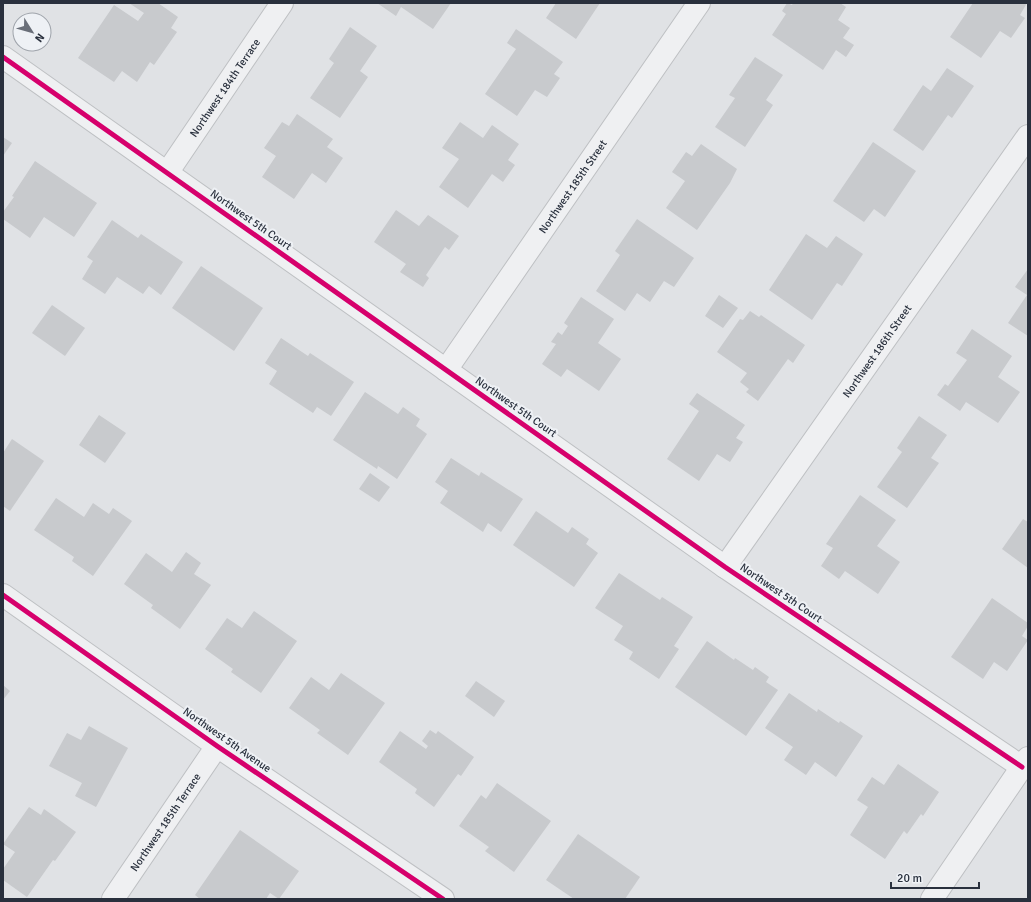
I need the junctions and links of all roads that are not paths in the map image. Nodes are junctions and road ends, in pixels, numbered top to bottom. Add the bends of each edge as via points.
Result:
1 (282, 3) edge
2 (699, 3) edge
3 (3, 58) edge
4 (1028, 136) edge
5 (167, 173) junction
6 (446, 370) junction
7 (725, 567) junction
8 (3, 595) edge
9 (217, 746) junction
10 (1025, 762) edge
11 (113, 899) edge
12 (443, 899) edge
13 (932, 899) edge

1 - 5 street, Northwest 184th Terrace
2 - 6 street, Northwest 185th Street
3 - 5 street, Northwest 5th Court
4 - 7 street, Northwest 186th Street
5 - 6 street, Northwest 5th Court
6 - 7 street, Northwest 5th Court
7 - 10 street, Northwest 5th Court
8 - 9 street, Northwest 5th Avenue
9 - 11 street, Northwest 185th Terrace
9 - 12 street, Northwest 5th Avenue
10 - 13 street

